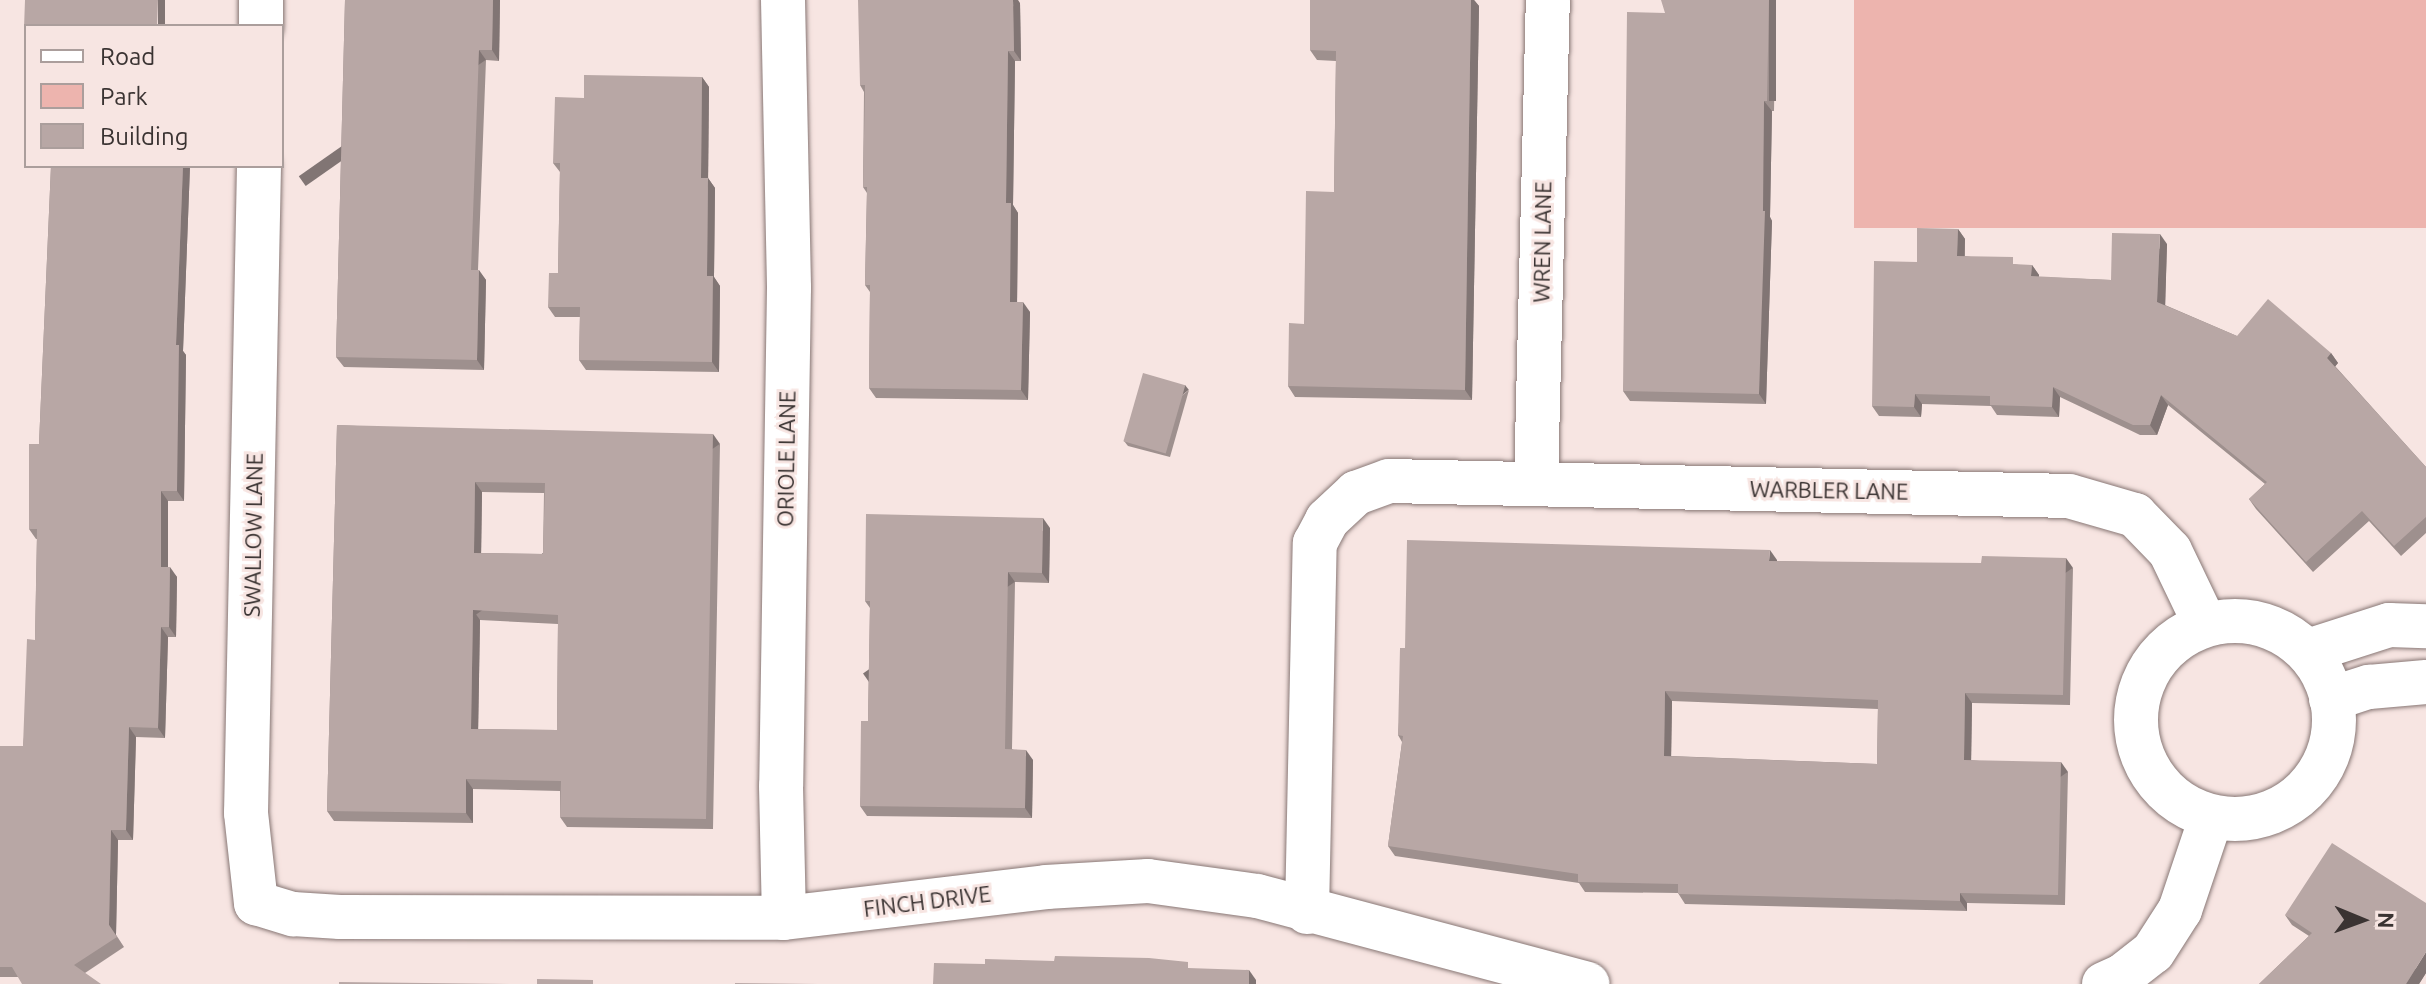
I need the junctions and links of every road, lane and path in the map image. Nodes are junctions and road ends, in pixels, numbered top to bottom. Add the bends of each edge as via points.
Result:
1 (261, 0) edge
2 (783, 0) edge
3 (1548, 0) edge
4 (261, 24) edge
5 (259, 168) edge
6 (1536, 484) junction
7 (2205, 624) junction
8 (2426, 626) edge
9 (2308, 651) junction
10 (2426, 682) edge
11 (2331, 699) junction
12 (2211, 818) junction
13 (256, 903) joint
14 (1307, 912) junction
15 (784, 918) junction
16 (1587, 984) edge
17 (2104, 984) edge

1 - 4 street
2 - 15 street, ORIOLE LANE via 789,288 781,786
3 - 6 street, WREN LANE
5 - 13 street, SWALLOW LANE via 246,813
6 - 7 street, WARBLER LANE via 2069,496 2135,515 2170,551
6 - 14 street, WARBLER LANE via 1389,481 1356,493 1327,520 1315,543
7 - 9 street via 2242,620 2278,629
7 - 12 street via 2173,641 2149,670 2136,705 2137,742 2152,776 2178,803
8 - 9 street via 2389,625
9 - 11 street via 2322,670
10 - 11 street via 2369,687
11 - 12 street via 2335,726 2327,760 2307,790 2280,811 2247,820
12 - 17 street via 2180,910 2153,952
13 - 15 street, FINCH DRIVE via 293,914 340,917
14 - 15 street, FINCH DRIVE via 1257,896 1148,881 1046,887
14 - 16 street, FINCH DRIVE

